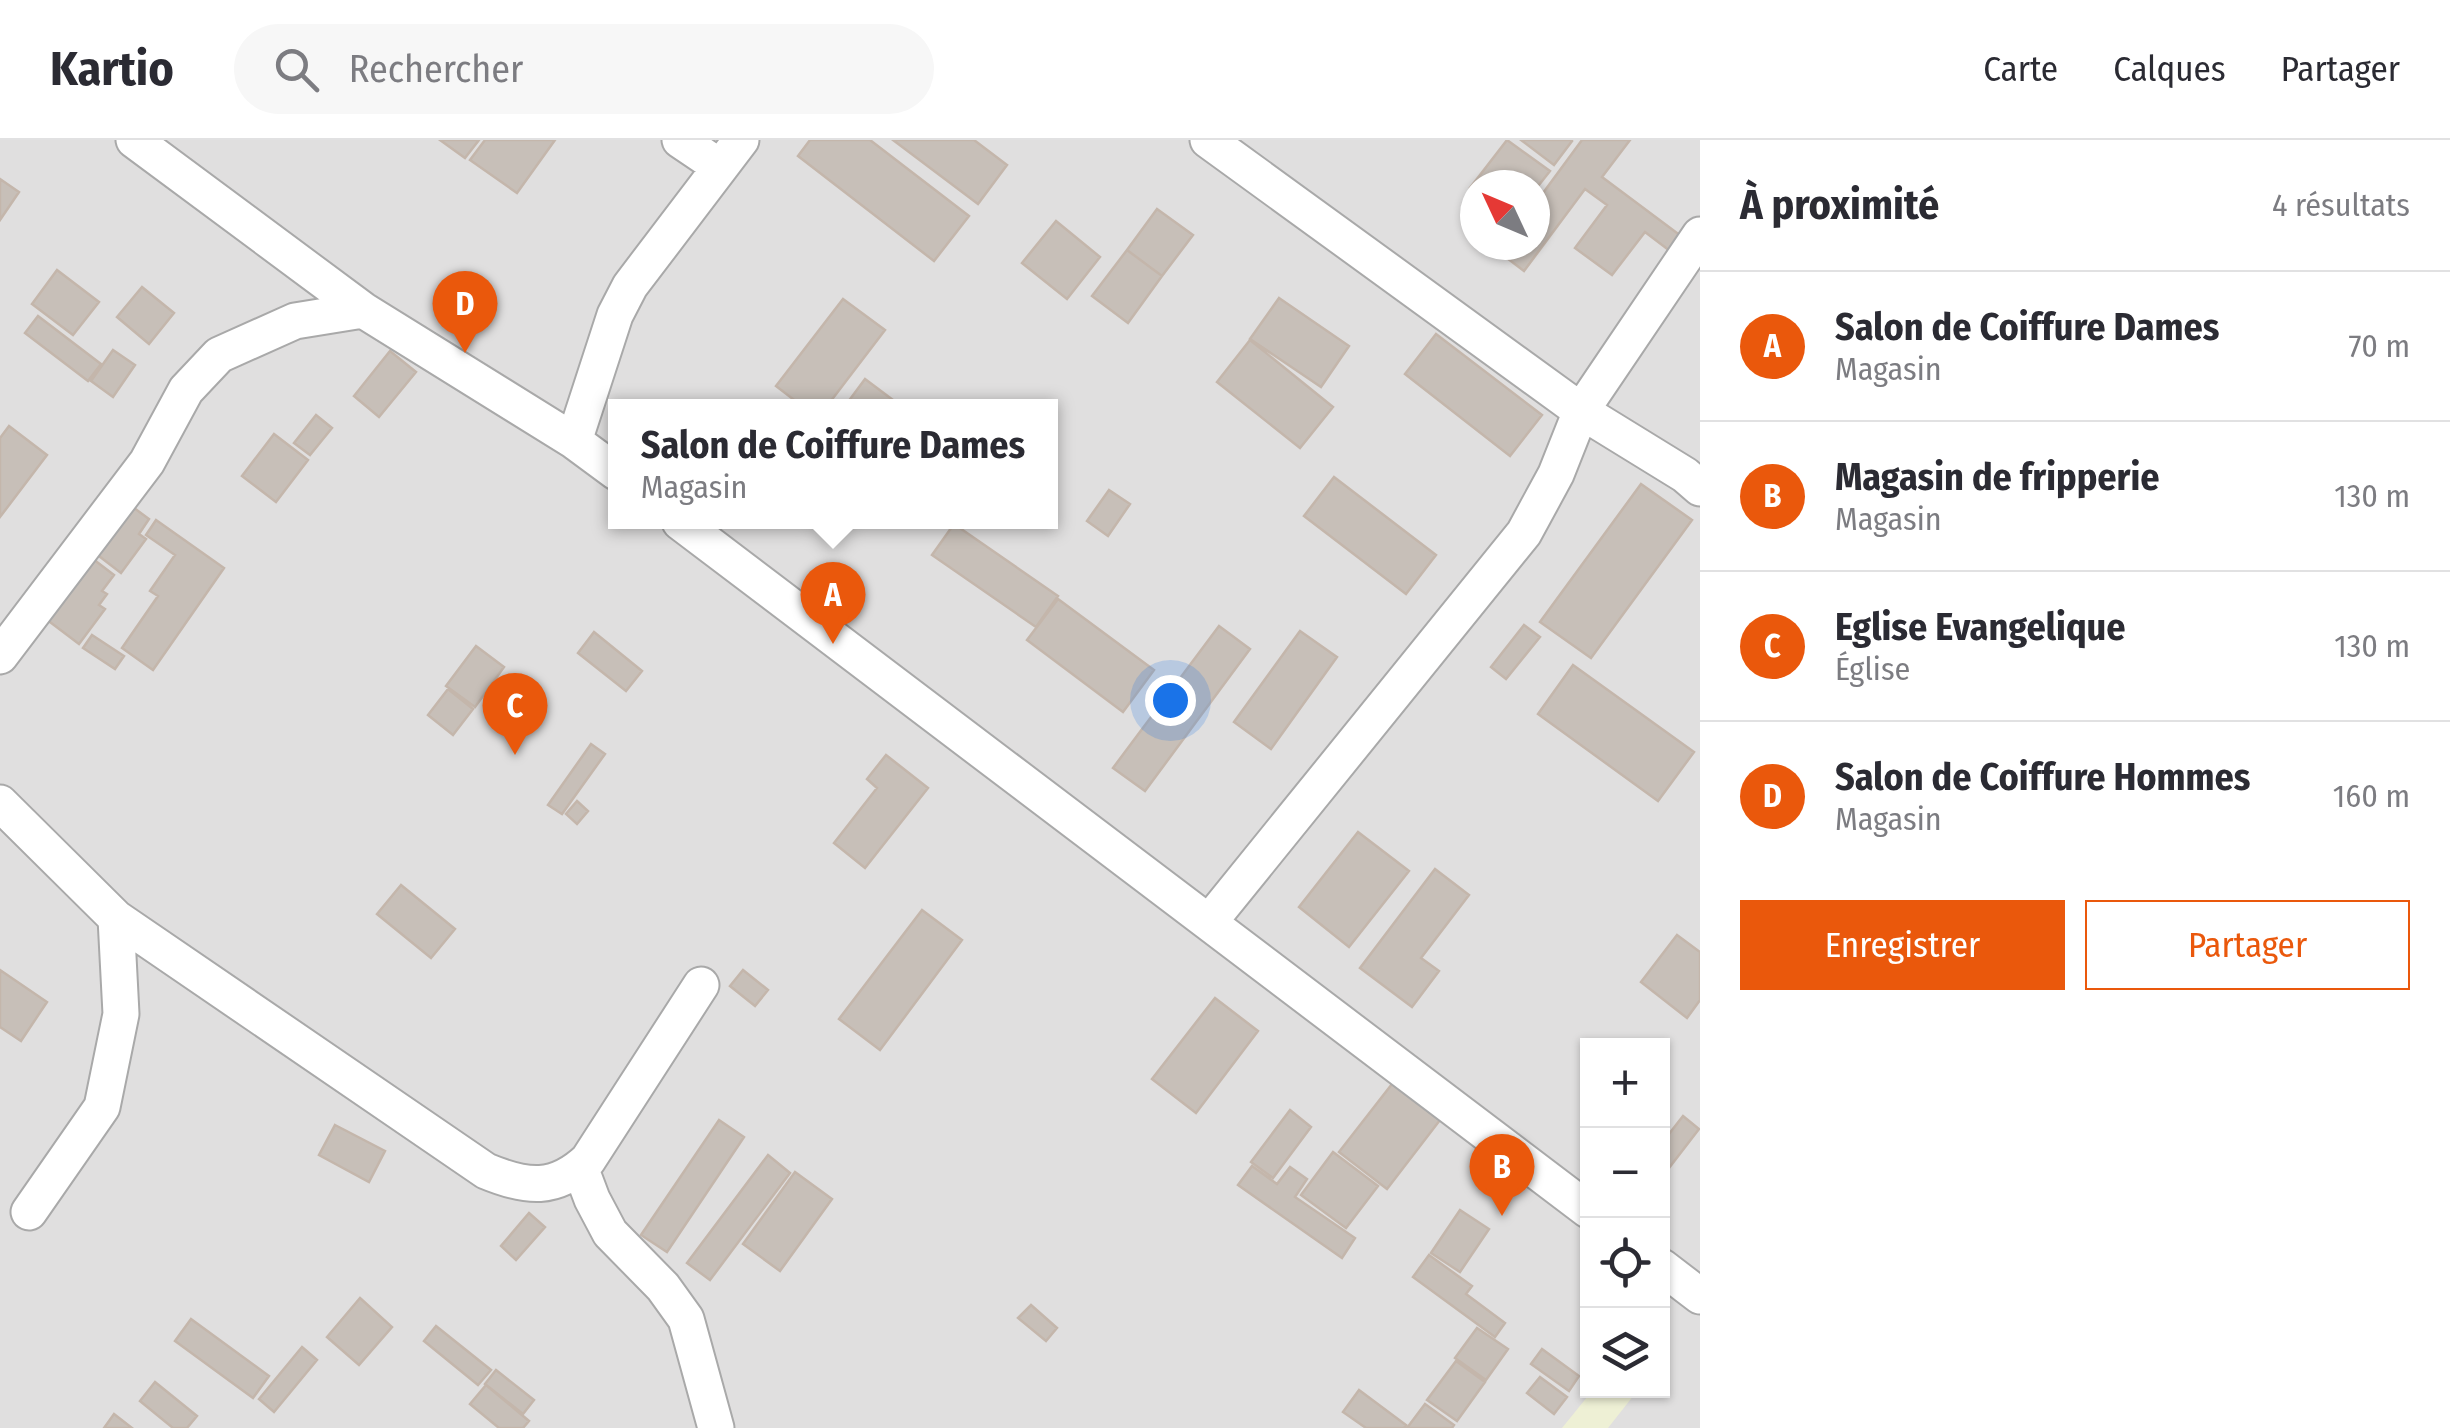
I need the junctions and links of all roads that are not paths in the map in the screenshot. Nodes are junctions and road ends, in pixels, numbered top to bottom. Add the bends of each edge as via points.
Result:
1 (134, 140) edge
2 (680, 140) edge
3 (1208, 140) edge
4 (731, 154) edge
5 (1700, 235) edge
6 (364, 310) junction
7 (1581, 411) junction
8 (574, 442) junction
9 (608, 466) edge
10 (1700, 488) edge
11 (689, 529) edge
12 (0, 656) edge
13 (0, 803) edge
14 (116, 918) junction
15 (1210, 921) junction
16 (701, 985) dead end
17 (580, 1167) junction
18 (1580, 1204) edge
19 (29, 1212) dead end
20 (1670, 1274) edge
21 (1700, 1296) edge
22 (716, 1428) edge

1 - 6 street
2 - 4 street
3 - 7 street
4 - 8 street via 630,286
5 - 7 street
6 - 8 street
6 - 12 street via 295,321 218,355 186,390 147,462
7 - 10 street
7 - 15 street via 1524,534
8 - 9 street
11 - 15 street
13 - 14 street
14 - 17 street via 486,1171 542,1184
14 - 19 street via 121,1014 102,1107
15 - 18 street
16 - 17 street via 606,1137
17 - 22 street via 610,1233 686,1319
20 - 21 street

